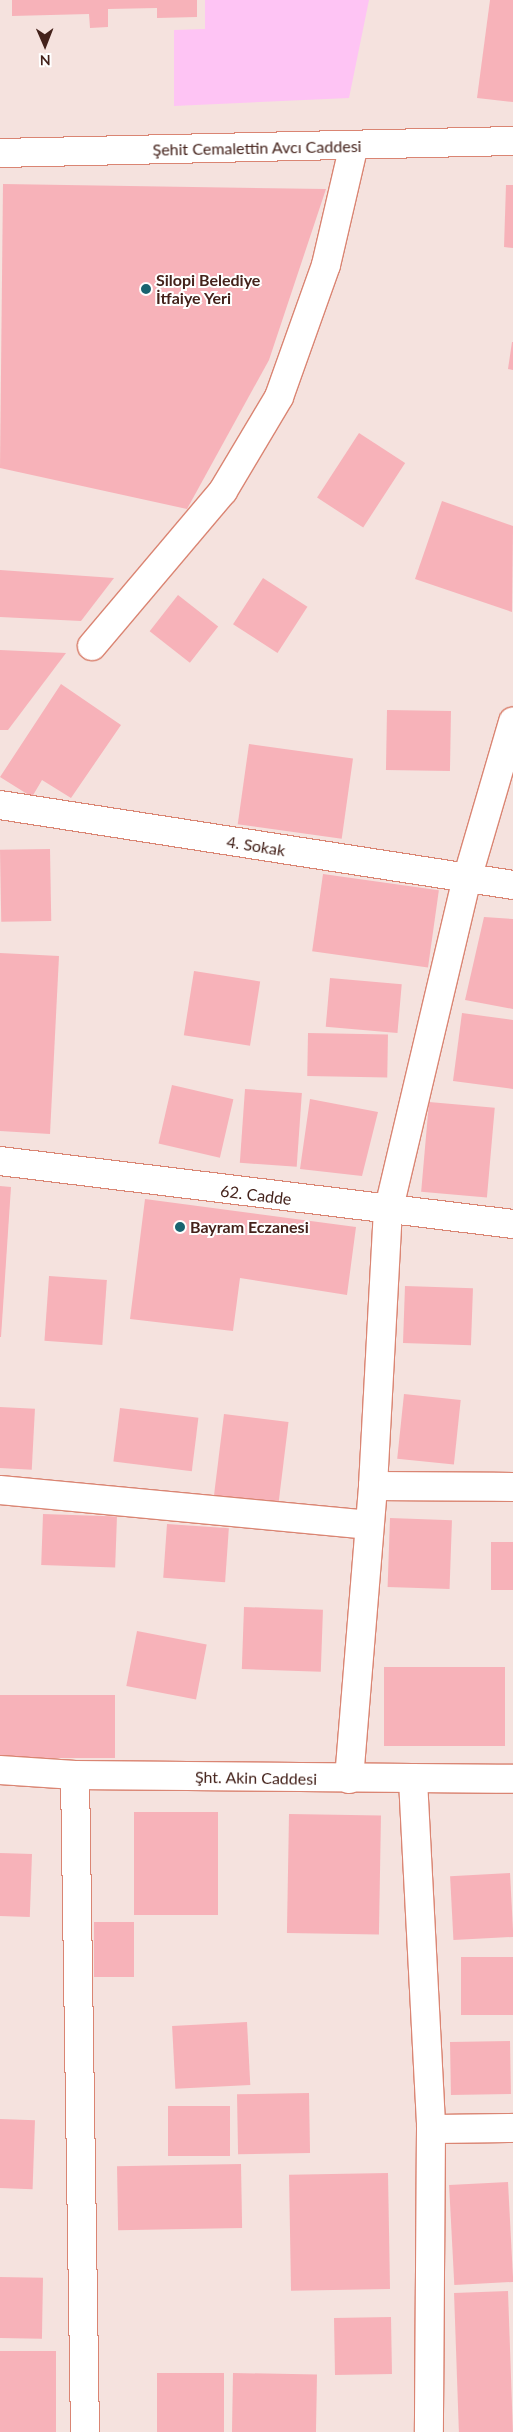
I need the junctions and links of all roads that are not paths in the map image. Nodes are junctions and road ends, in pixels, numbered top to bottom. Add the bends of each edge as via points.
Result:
1 (513, 141) edge
2 (354, 145) junction
3 (0, 154) edge
4 (92, 646) dead end
5 (513, 722) edge
6 (0, 806) edge
7 (467, 879) junction
8 (513, 885) edge
9 (0, 1161) edge
10 (388, 1212) junction
11 (513, 1224) edge
12 (373, 1486) junction
13 (513, 1487) edge
14 (0, 1490) edge
15 (367, 1524) junction
16 (0, 1770) edge
17 (75, 1775) junction
18 (349, 1779) junction
19 (513, 1779) edge
20 (413, 1780) junction
21 (513, 2128) edge
22 (431, 2129) junction
23 (85, 2432) edge
24 (429, 2432) edge

1 - 2 street, Şehit Cemalettin Avcı Caddesi
2 - 3 street, Şehit Cemalettin Avcı Caddesi
2 - 4 street via 326,265 279,397 223,491
5 - 7 street
6 - 7 street, 4. Sokak
7 - 8 street, 4. Sokak
7 - 10 street
9 - 10 street, 62. Cadde
10 - 11 street, 62. Cadde
10 - 12 street
12 - 13 street
12 - 15 street
14 - 15 street
15 - 18 street
16 - 17 street, Şht. Akin Caddesi
17 - 18 street, Şht. Akin Caddesi
17 - 23 street
18 - 20 street, Şht. Akin Caddesi
19 - 20 street, Şht. Akin Caddesi
20 - 22 street
21 - 22 street
22 - 24 street

